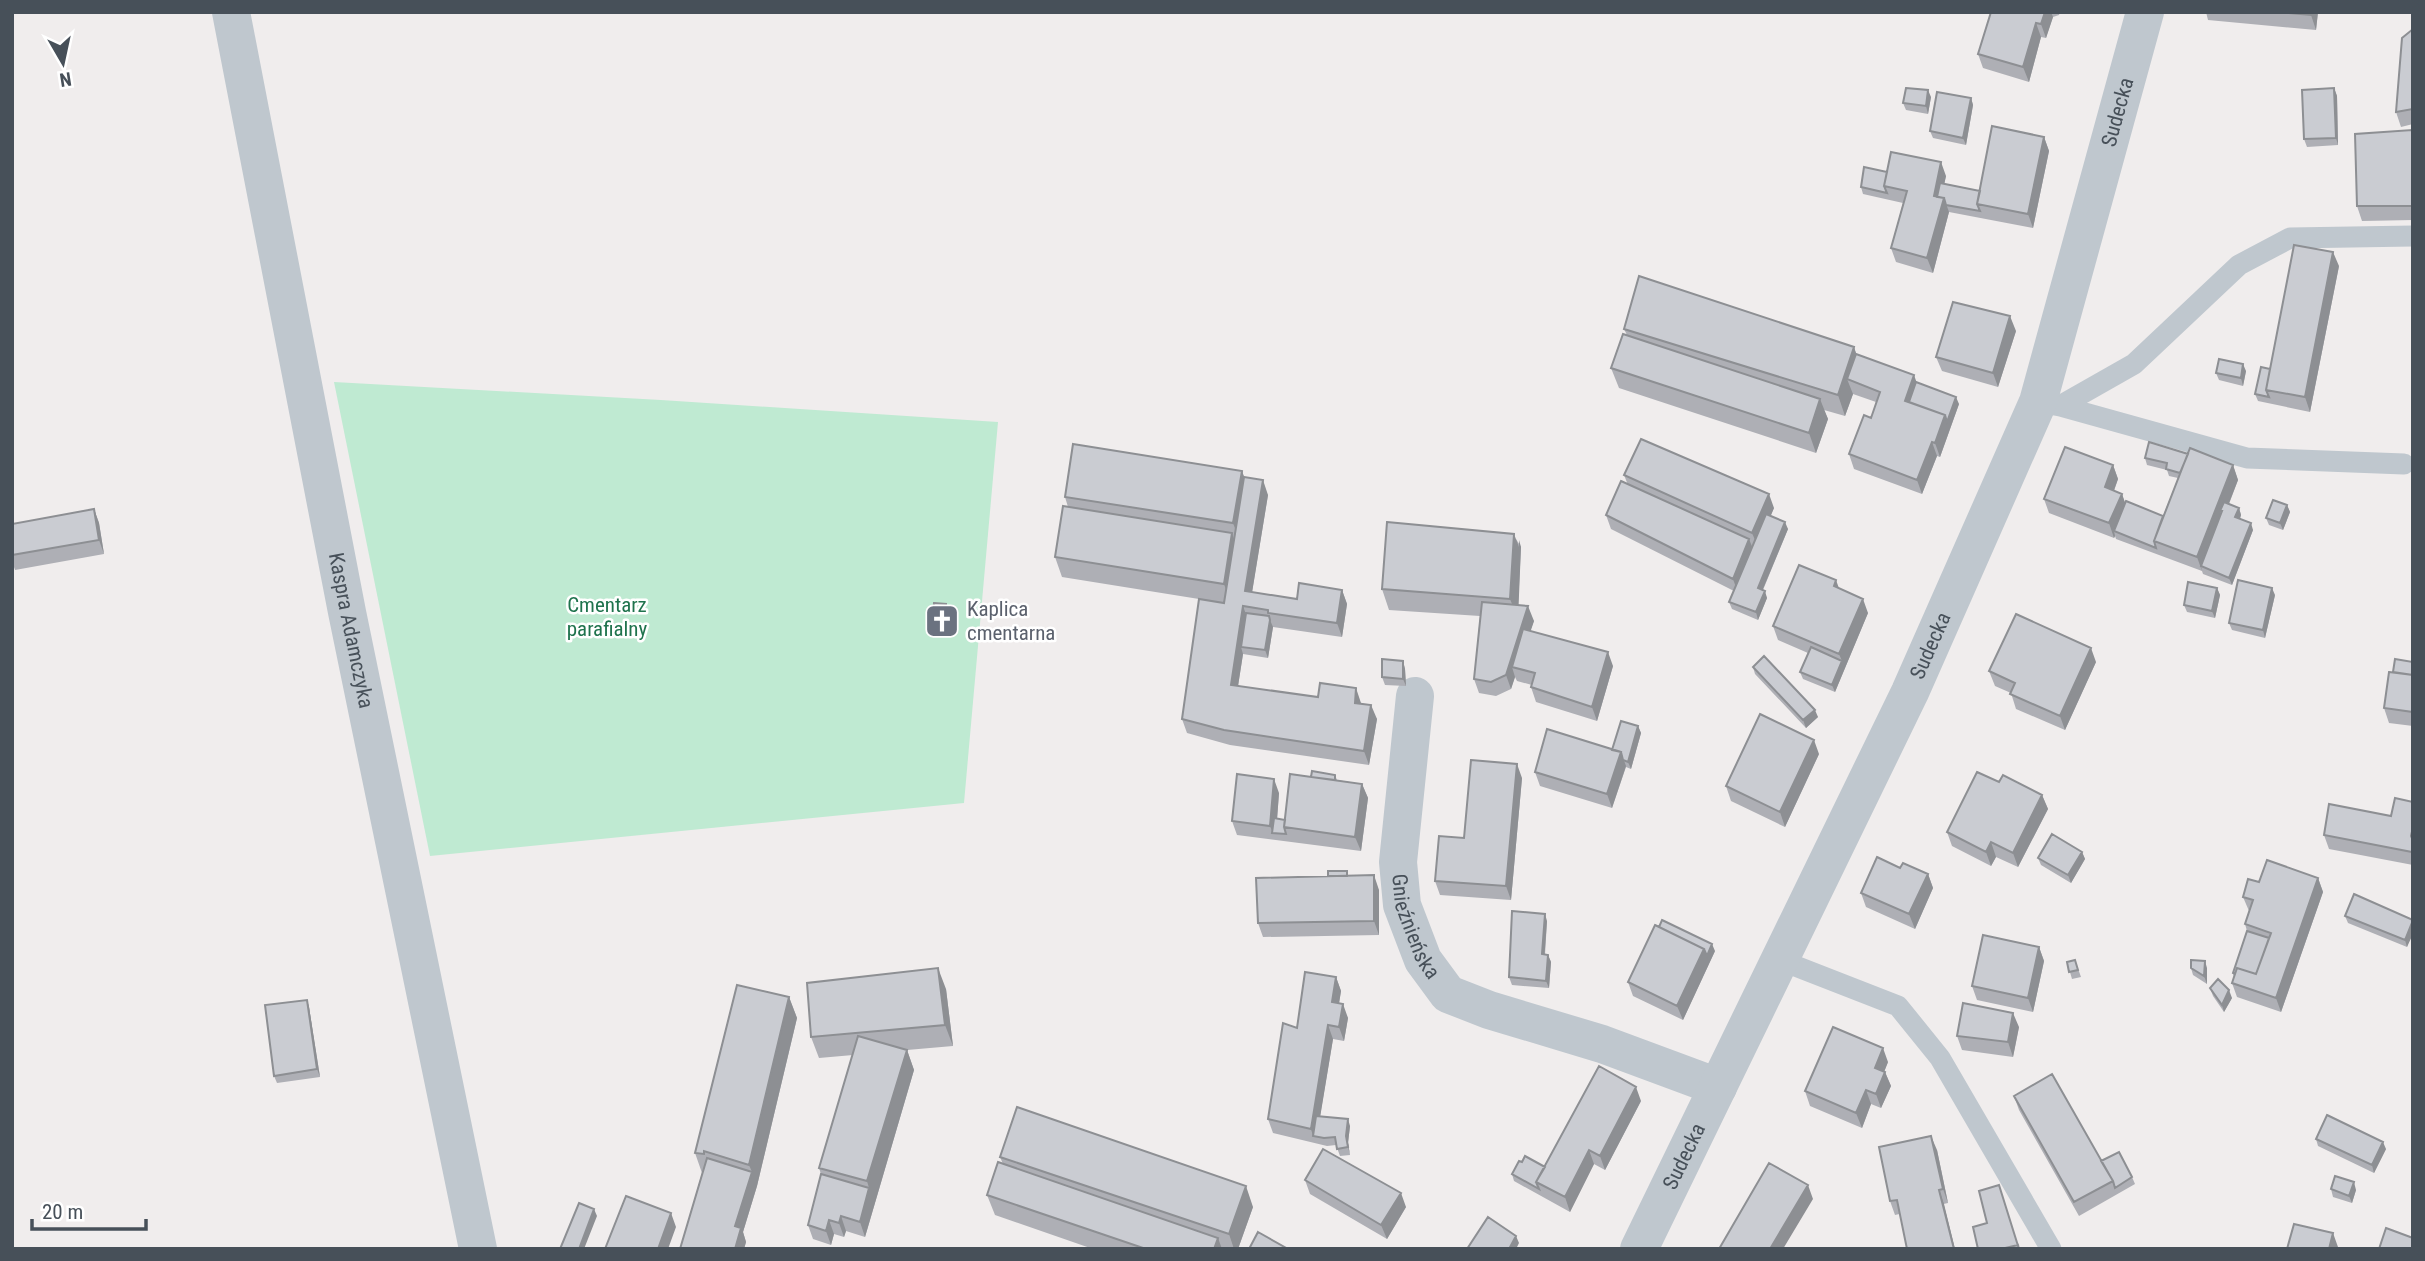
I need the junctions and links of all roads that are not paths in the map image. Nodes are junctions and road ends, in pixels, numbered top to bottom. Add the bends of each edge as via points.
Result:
1 (231, 12) edge
2 (2145, 12) edge
3 (2413, 236) edge
4 (2049, 404) junction
5 (2404, 464) dead end
6 (1415, 696) dead end
7 (1780, 960) junction
8 (1718, 1087) junction
9 (478, 1249) edge
10 (1639, 1249) edge
11 (2051, 1249) edge

1 - 9 street, Kaspra Adamczyka via 346,612
2 - 4 street, Sudecka
3 - 4 lane via 2290,238 2239,265 2134,364
4 - 5 lane via 2247,458
4 - 7 street, Sudecka
6 - 8 street, Gnieźnieńska via 1398,862 1402,905 1423,960 1448,994
7 - 8 street, Sudecka
7 - 11 lane via 1898,1006 1940,1058
8 - 10 street, Sudecka

